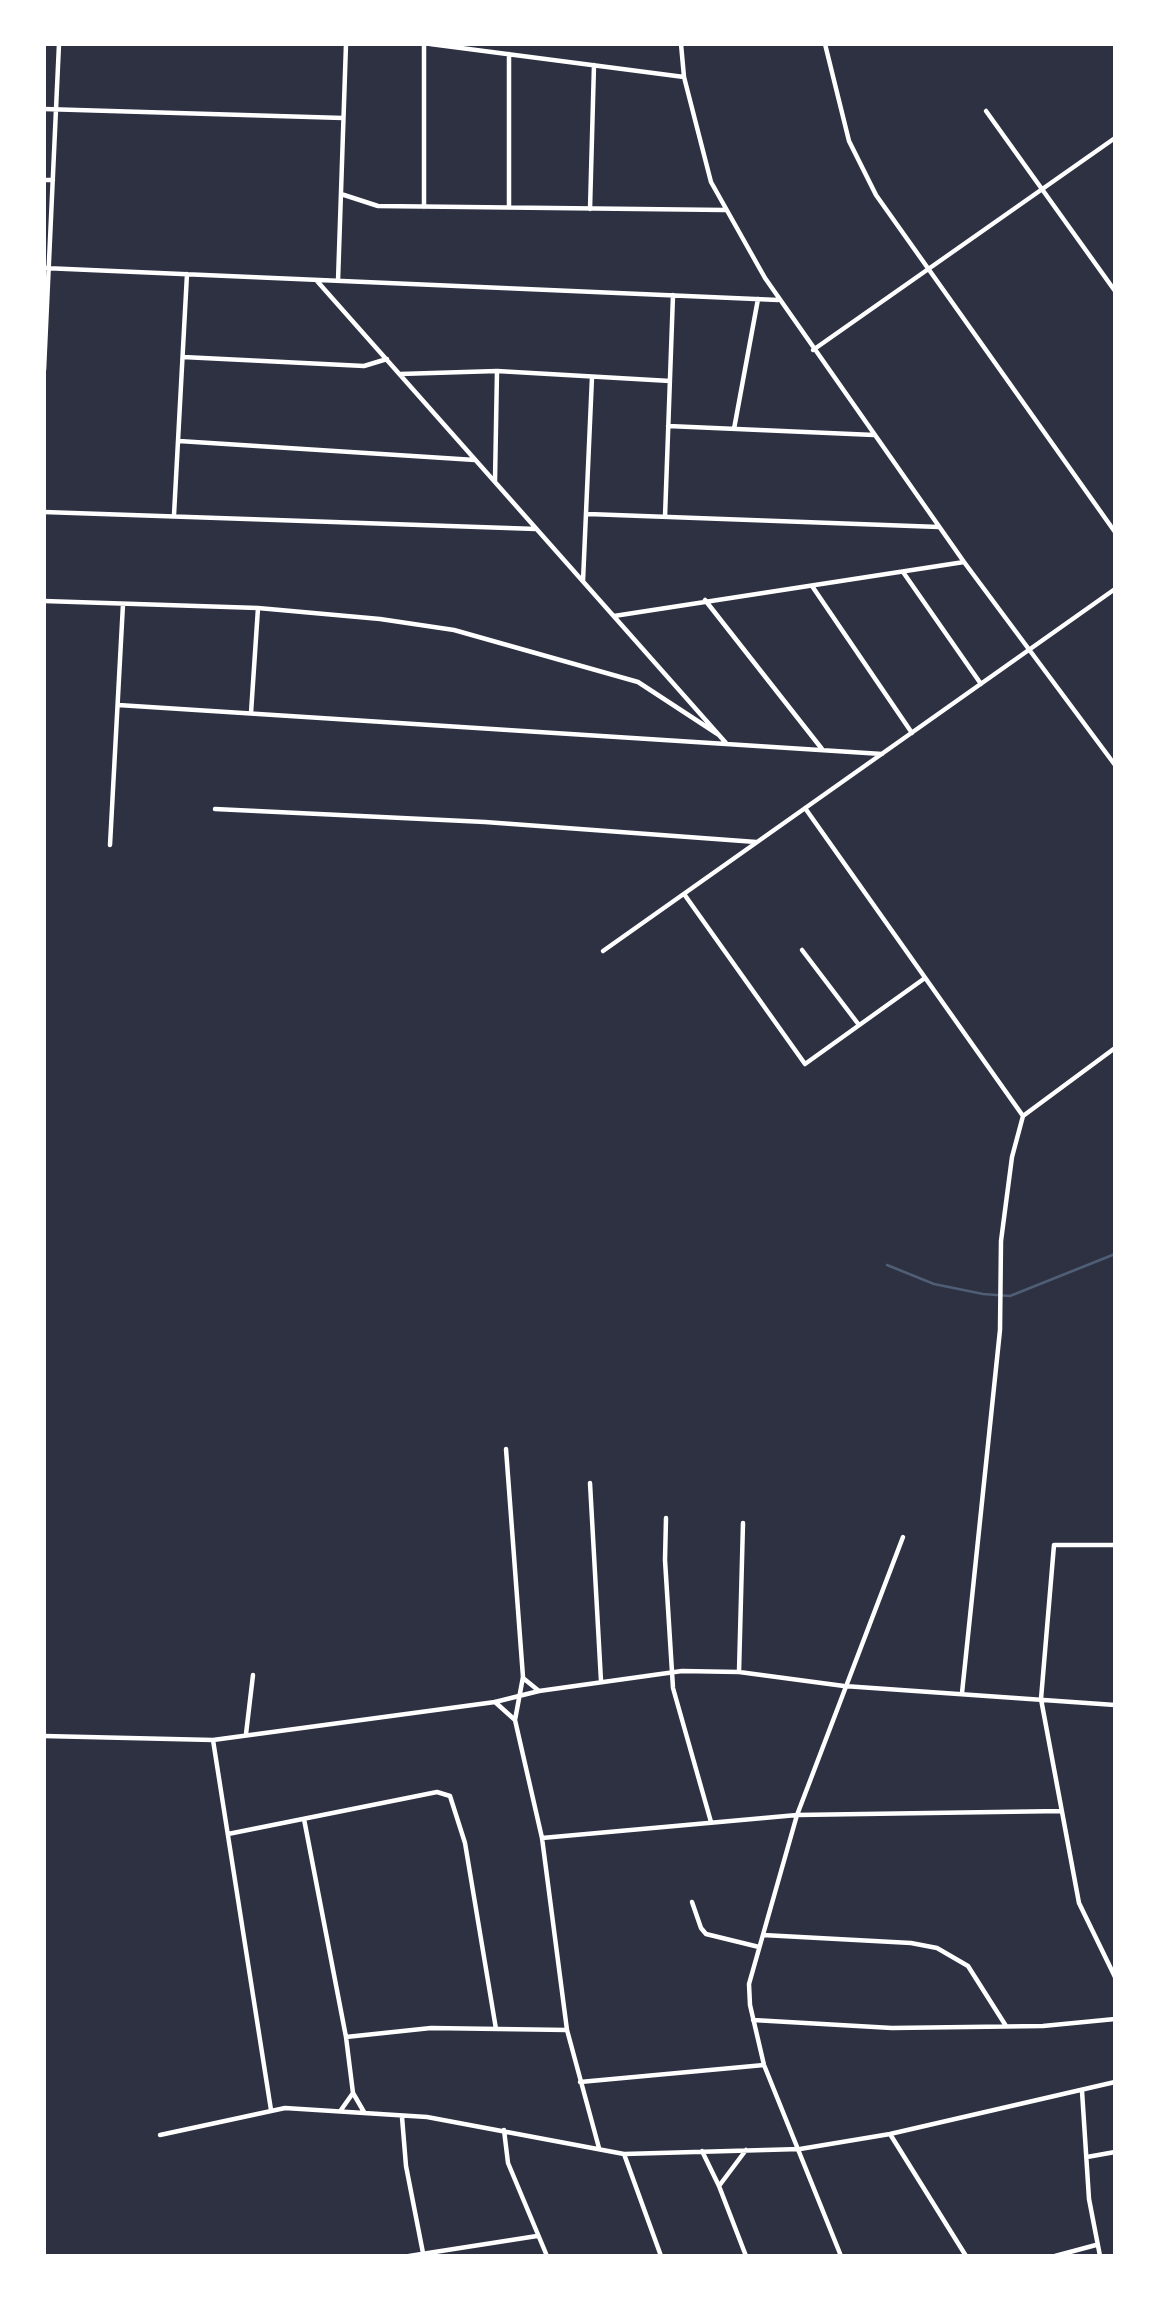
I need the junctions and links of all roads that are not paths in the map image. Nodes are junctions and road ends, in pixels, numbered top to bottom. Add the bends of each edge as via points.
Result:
1 (59, 44) edge
2 (346, 44) edge
3 (424, 44) edge
4 (430, 44) edge
5 (681, 44) edge
6 (825, 44) edge
7 (509, 54) junction
8 (594, 65) junction
9 (684, 77) junction
10 (44, 109) edge
11 (56, 109) junction
12 (986, 111) dead end
13 (343, 118) junction
14 (1115, 138) edge
15 (44, 180) edge
16 (53, 180) junction
17 (1042, 189) junction
18 (341, 194) junction
19 (424, 207) junction
20 (509, 207) junction
21 (590, 209) junction
22 (725, 210) junction
23 (46, 268) edge
24 (927, 270) junction
25 (187, 274) junction
26 (317, 281) junction
27 (338, 281) junction
28 (1115, 291) edge
29 (673, 295) junction
30 (758, 299) junction
31 (779, 300) junction
32 (814, 349) junction
33 (44, 351) edge
34 (182, 356) junction
35 (387, 359) junction
36 (44, 370) edge
37 (497, 371) junction
38 (400, 374) junction
39 (592, 377) junction
40 (670, 381) junction
41 (668, 426) junction
42 (734, 429) junction
43 (875, 435) junction
44 (179, 440) junction
45 (476, 460) junction
46 (495, 482) junction
47 (44, 512) edge
48 (588, 514) junction
49 (174, 515) junction
50 (665, 517) junction
51 (940, 527) junction
52 (537, 529) junction
53 (1115, 532) edge
54 (964, 562) junction
55 (903, 572) junction
56 (583, 582) junction
57 (812, 585) junction
58 (1115, 589) edge
59 (705, 600) junction
60 (44, 601) edge
61 (124, 604) junction
62 (258, 608) junction
63 (614, 616) junction
64 (1030, 649) junction
65 (981, 684) junction
66 (118, 705) junction
67 (251, 713) junction
68 (912, 733) junction
69 (719, 734) junction
70 (727, 744) junction
71 (822, 750) junction
72 (882, 754) junction
73 (1115, 765) edge
74 (805, 808) junction
75 (215, 809) dead end
76 (757, 842) junction
77 (110, 845) dead end
78 (684, 894) junction
79 (802, 950) dead end
80 (603, 951) dead end
81 (925, 978) junction
82 (859, 1025) junction
83 (1115, 1048) edge
84 (1023, 1116) junction
85 (506, 1449) dead end
86 (590, 1483) dead end
87 (666, 1518) dead end
88 (743, 1523) dead end
89 (904, 1538) dead end
90 (1115, 1545) edge
91 (672, 1671) junction
92 (739, 1672) junction
93 (253, 1675) dead end
94 (523, 1677) junction
95 (601, 1681) junction
96 (844, 1686) junction
97 (539, 1691) junction
98 (962, 1693) junction
99 (519, 1697) junction
100 (1041, 1699) junction
101 (495, 1702) junction
102 (1115, 1705) edge
103 (515, 1720) junction
104 (246, 1734) junction
105 (44, 1736) edge
106 (213, 1740) junction
107 (1062, 1811) junction
108 (797, 1815) junction
109 (304, 1819) junction
110 (711, 1822) junction
111 (228, 1834) junction
112 (542, 1838) junction
113 (692, 1902) dead end
114 (763, 1935) junction
115 (759, 1947) junction
116 (1115, 1977) edge
117 (1115, 2019) edge
118 (753, 2020) junction
119 (1006, 2026) junction
120 (496, 2029) junction
121 (567, 2029) junction
122 (346, 2037) junction
123 (764, 2065) junction
124 (580, 2082) junction
125 (1115, 2082) edge
126 (1082, 2090) junction
127 (352, 2093) junction
128 (271, 2110) junction
129 (341, 2110) junction
130 (364, 2112) junction
131 (402, 2117) junction
132 (504, 2130) junction
133 (890, 2134) junction
134 (160, 2135) dead end
135 (599, 2148) junction
136 (800, 2149) junction
137 (746, 2150) junction
138 (702, 2151) junction
139 (1115, 2152) edge
140 (624, 2154) junction
141 (1087, 2157) junction
142 (719, 2186) junction
143 (537, 2236) junction
144 (1096, 2245) junction
145 (423, 2253) junction
146 (409, 2256) edge
147 (547, 2256) edge
148 (661, 2256) edge
149 (746, 2256) edge
150 (841, 2256) edge
151 (966, 2256) edge
152 (1055, 2256) edge
153 (1100, 2256) edge

1 - 11 street
2 - 13 street
3 - 19 street
4 - 7 street
5 - 9 street
6 - 24 street via 838,107 862,170
7 - 8 street
7 - 20 street
8 - 9 street
8 - 21 street
9 - 22 street via 705,164
10 - 11 street
11 - 13 street
11 - 16 street
12 - 17 street
13 - 18 street
14 - 17 street
15 - 16 street
16 - 23 street
17 - 24 street
17 - 28 street
18 - 19 street via 378,206
18 - 27 street
19 - 20 street
20 - 21 street
21 - 22 street
22 - 31 street
23 - 25 street
23 - 33 street
24 - 32 street
24 - 53 street
25 - 26 street
25 - 34 street
26 - 27 street
26 - 35 street
27 - 29 street
29 - 30 street
29 - 40 street
30 - 31 street
30 - 42 street
31 - 32 street
32 - 43 street
33 - 36 street
34 - 35 street via 364,366
34 - 44 street
35 - 38 street
37 - 38 street
37 - 39 street
37 - 46 street
38 - 45 street
39 - 40 street
39 - 48 street
40 - 41 street
41 - 42 street
41 - 50 street
42 - 43 street
43 - 51 street
44 - 45 street
44 - 49 street
45 - 46 street
46 - 52 street
47 - 49 street
48 - 50 street
48 - 56 street
49 - 52 street
50 - 51 street
51 - 54 street
52 - 56 street
54 - 55 street
54 - 64 street
55 - 57 street
55 - 65 street
56 - 63 street
57 - 59 street
57 - 68 street
58 - 64 street
59 - 63 street
59 - 71 street
60 - 61 street
61 - 62 street
61 - 66 street
62 - 67 street
62 - 69 street via 380,619 475,635 638,682
63 - 69 street
64 - 65 street
64 - 73 street
65 - 68 street
66 - 67 street
66 - 77 street
67 - 70 street
68 - 72 street
69 - 70 street
70 - 71 street
71 - 72 street
72 - 74 street
74 - 76 street
74 - 81 street
75 - 76 street
76 - 78 street
78 - 80 street
78 - 82 street via 805,1064
79 - 82 street
81 - 82 street
81 - 84 street
83 - 84 street
84 - 98 street via 1006,1187 1001,1304
85 - 94 street
86 - 95 street
87 - 91 street
88 - 92 street
89 - 96 street
90 - 100 street via 1054,1545
91 - 92 street
91 - 95 street
91 - 110 street via 677,1709
92 - 96 street
93 - 104 street
94 - 97 street
94 - 99 street
95 - 97 street
96 - 98 street
96 - 108 street
97 - 99 street
98 - 100 street
99 - 101 street
99 - 103 street
100 - 102 street
100 - 107 street
101 - 103 street
101 - 104 street
103 - 112 street
104 - 106 street
105 - 106 street
106 - 111 street
107 - 108 street
107 - 116 street via 1079,1903
108 - 110 street
108 - 114 street
109 - 111 street
109 - 120 street via 437,1791 450,1796 465,1843
109 - 122 street
110 - 112 street
111 - 128 street
112 - 121 street
113 - 115 street via 706,1934
114 - 115 street
114 - 119 street via 937,1948 968,1966
115 - 118 street via 749,1984
117 - 119 street
118 - 119 street via 836,2026
118 - 123 street
120 - 121 street
120 - 122 street via 431,2028
121 - 124 street
122 - 127 street
123 - 124 street
123 - 136 street
124 - 135 street
125 - 126 street
126 - 133 street
126 - 141 street
127 - 129 street
127 - 130 street
128 - 129 street
128 - 134 street
129 - 130 street
130 - 131 street
131 - 132 street
131 - 145 street via 406,2166
132 - 135 street
132 - 143 street via 508,2163
133 - 136 street
133 - 151 street
135 - 140 street
136 - 137 street
136 - 150 street
137 - 138 street
137 - 142 street
138 - 140 street
138 - 142 street
139 - 141 street
140 - 148 street
141 - 144 street
142 - 149 street
143 - 145 street
143 - 147 street
144 - 152 street
144 - 153 street
145 - 146 street

